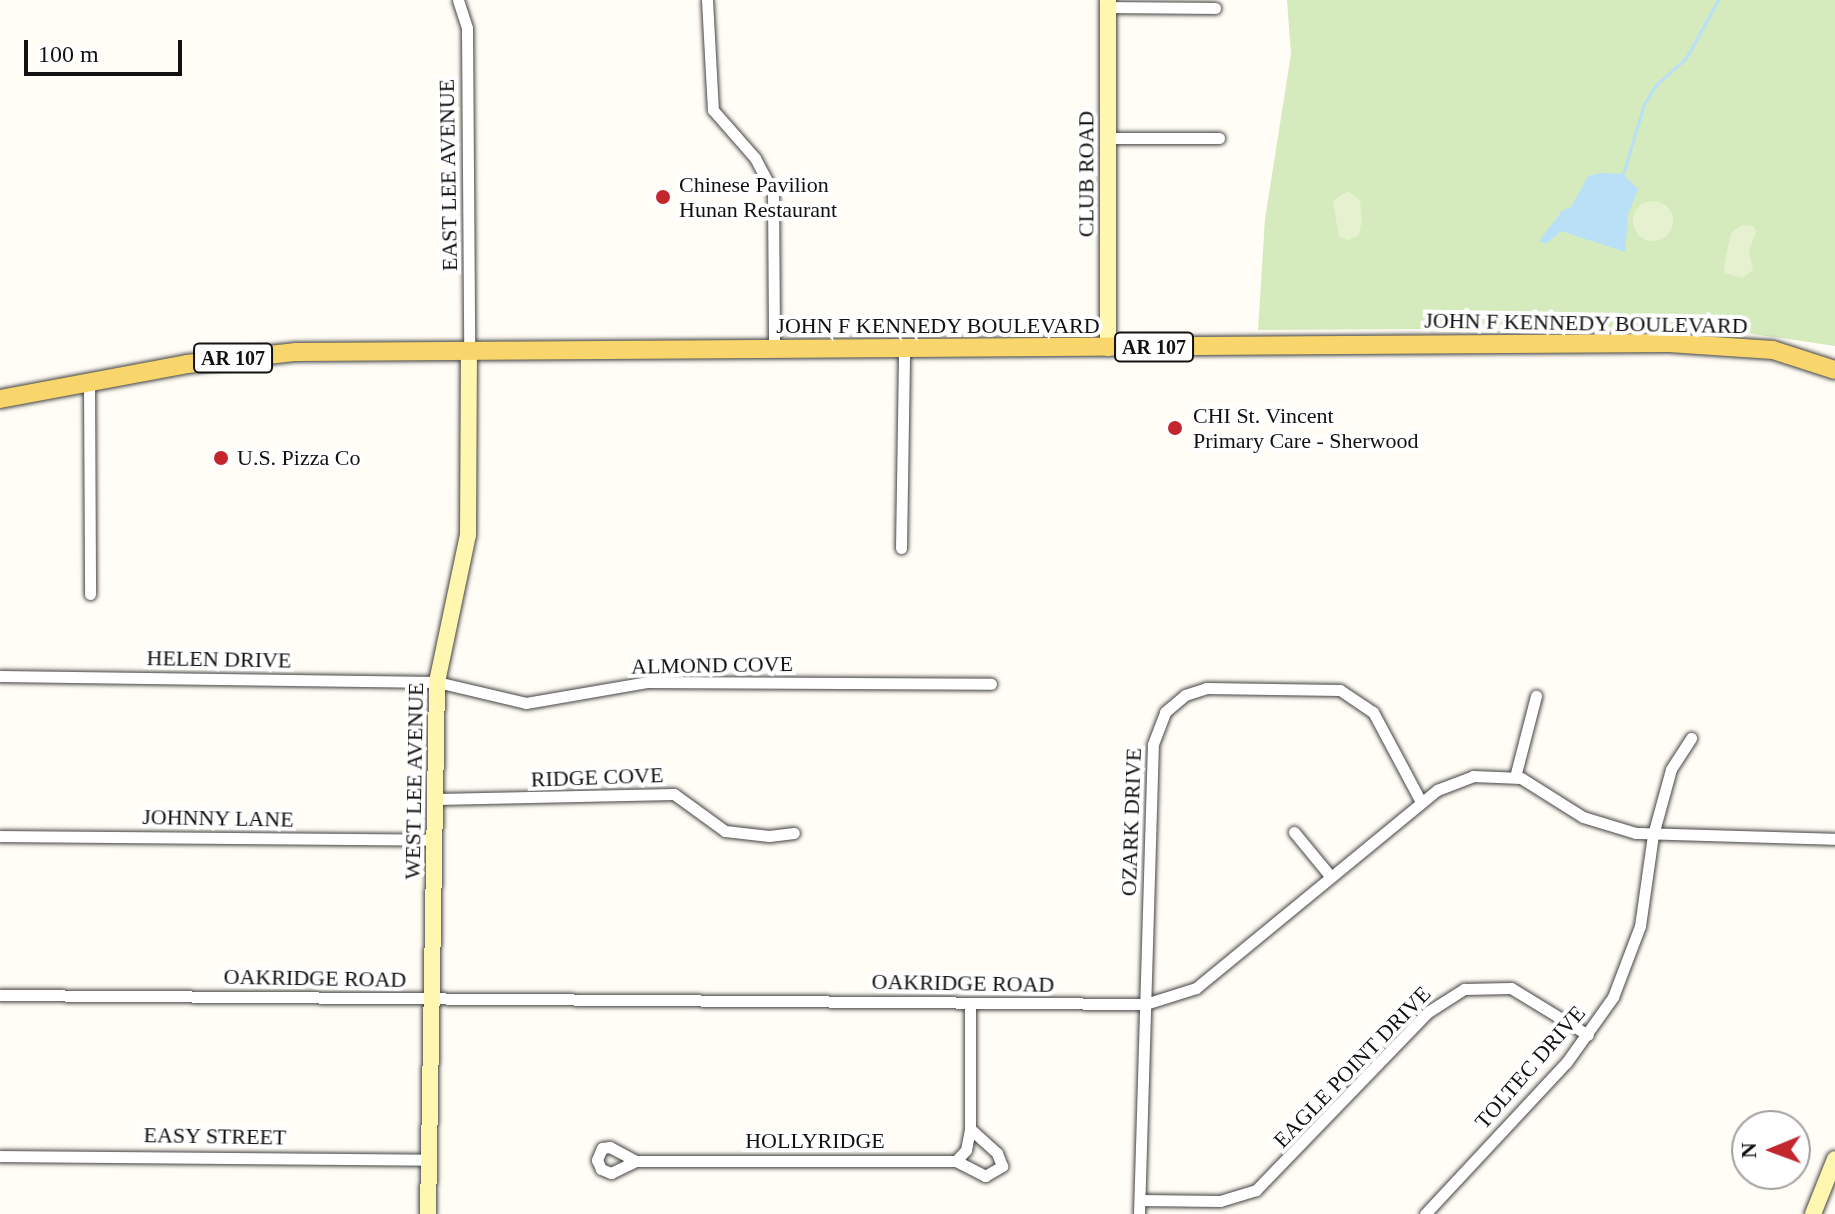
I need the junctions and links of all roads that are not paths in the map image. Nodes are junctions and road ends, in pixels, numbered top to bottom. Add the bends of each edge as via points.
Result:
1 (458, 0) edge
2 (707, 0) edge
3 (1108, 4) edge
4 (1215, 8) dead end
5 (1108, 138) junction
6 (1219, 138) dead end
7 (1108, 348) junction
8 (469, 351) junction
9 (774, 351) junction
10 (904, 351) junction
11 (1835, 370) edge
12 (89, 382) junction
13 (0, 399) edge
14 (901, 548) dead end
15 (90, 594) dead end
16 (0, 676) edge
17 (437, 682) junction
18 (991, 684) dead end
19 (1536, 696) dead end
20 (1691, 738) dead end
21 (1515, 777) junction
22 (436, 799) junction
23 (1421, 802) junction
24 (1294, 832) dead end
25 (794, 833) dead end
26 (1653, 835) junction
27 (0, 836) edge
28 (1835, 839) edge
29 (435, 840) junction
30 (1331, 877) junction
31 (0, 995) edge
32 (432, 1000) junction
33 (970, 1003) junction
34 (1145, 1004) junction
35 (1588, 1035) junction
36 (970, 1129) junction
37 (0, 1156) edge
38 (1835, 1159) edge
39 (429, 1160) junction
40 (636, 1161) dead end
41 (956, 1161) junction
42 (1140, 1200) junction
43 (428, 1214) edge
44 (1139, 1214) edge
45 (1425, 1214) edge
46 (1813, 1214) edge

1 - 8 street, EAST LEE AVENUE via 467,28
2 - 9 street via 713,110 755,158 775,203
3 - 4 street
3 - 5 street, CLUB ROAD
5 - 6 street
5 - 7 street, CLUB ROAD
7 - 10 main road, JOHN F KENNEDY BOULEVARD / AR 107
7 - 11 main road, JOHN F KENNEDY BOULEVARD / AR 107 via 1717,344 1799,356
8 - 9 main road, JOHN F KENNEDY BOULEVARD / AR 107
8 - 12 main road, AR 107 via 256,355
8 - 17 street, WEST LEE AVENUE via 468,535
9 - 10 main road, JOHN F KENNEDY BOULEVARD / AR 107
10 - 14 street
12 - 13 main road, AR 107
12 - 15 street
16 - 17 street, HELEN DRIVE
17 - 18 street, ALMOND COVE via 526,703 648,682
17 - 22 street, WEST LEE AVENUE
19 - 21 street
20 - 26 street, TOLTEC DRIVE via 1671,769
21 - 23 street, OAKRIDGE ROAD via 1460,779
21 - 26 street via 1583,817
22 - 25 street, RIDGE COVE via 606,800 674,794 725,831
22 - 29 street, WEST LEE AVENUE
23 - 30 street, OAKRIDGE ROAD
23 - 34 street, OZARK DRIVE via 1376,717 1351,694 1331,688 1206,688 1177,700 1165,712 1153,744
24 - 30 street
26 - 28 street
26 - 35 street, TOLTEC DRIVE via 1646,902 1631,956
27 - 29 street, JOHNNY LANE
29 - 32 street, WEST LEE AVENUE
30 - 34 street, OAKRIDGE ROAD via 1196,988
31 - 32 street, OAKRIDGE ROAD
32 - 33 street, OAKRIDGE ROAD
32 - 39 street, WEST LEE AVENUE
33 - 34 street, OAKRIDGE ROAD
33 - 36 street
34 - 42 street, OZARK DRIVE
35 - 42 street, EAGLE POINT DRIVE via 1511,988 1464,989 1428,1012 1256,1190 1220,1201
35 - 45 street, TOLTEC DRIVE
36 - 41 street via 966,1150
36 - 41 street, HOLLYRIDGE via 997,1153 1002,1166 985,1176
37 - 39 street, EASY STREET
38 - 46 street
39 - 43 street, WEST LEE AVENUE
40 - 41 street, HOLLYRIDGE
42 - 44 street, OZARK DRIVE

